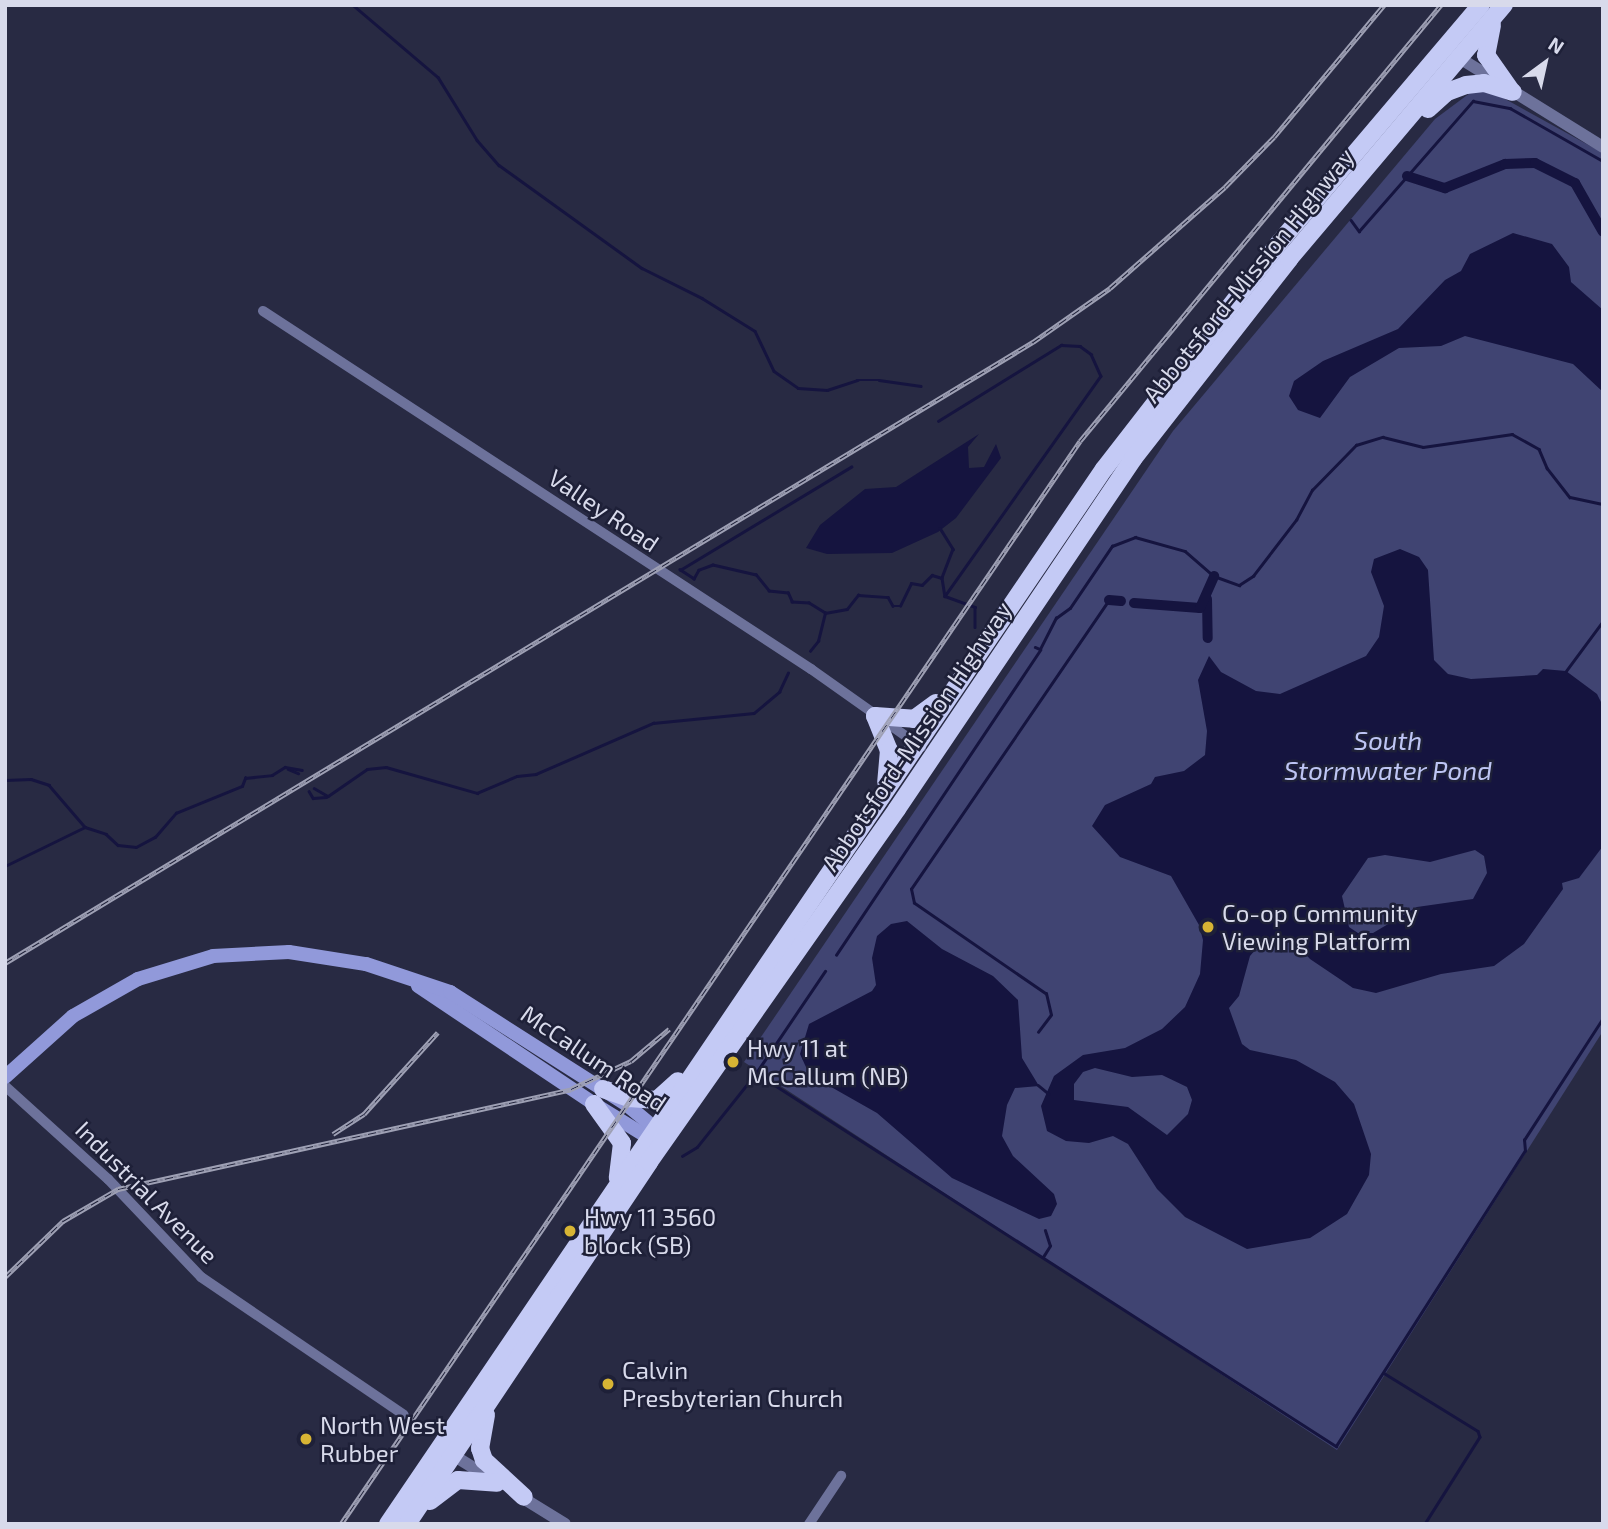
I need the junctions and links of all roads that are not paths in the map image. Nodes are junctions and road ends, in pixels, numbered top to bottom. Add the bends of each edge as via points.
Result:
1 (1495, 7) edge
2 (1451, 53) junction
3 (1513, 92) junction
4 (1603, 147) edge
5 (1289, 259) junction
6 (262, 311) dead end
7 (1212, 355) junction
8 (996, 625) junction
9 (875, 716) junction
10 (918, 746) junction
11 (876, 805) junction
12 (783, 954) junction
13 (5, 1077) edge
14 (5, 1086) edge
15 (598, 1097) junction
16 (657, 1134) junction
17 (612, 1193) junction
18 (488, 1404) junction
19 (404, 1415) dead end
20 (452, 1431) junction
21 (453, 1455) junction
22 (841, 1476) dead end
23 (497, 1483) junction
24 (524, 1497) junction
25 (408, 1513) edge
26 (379, 1524) edge
27 (388, 1524) edge
28 (565, 1524) edge
29 (809, 1524) edge

1 - 2 highway, Abbotsford-Mission Highway
1 - 3 highway via 1486,55
2 - 3 street
2 - 5 highway, Abbotsford-Mission Highway
2 - 8 highway, Abbotsford-Mission Highway via 1192,352
3 - 4 street
3 - 5 highway via 1475,83 1438,97 1339,210
5 - 7 highway, Abbotsford-Mission Highway
6 - 9 street, Valley Road
7 - 10 highway via 1127,454 932,739
7 - 12 highway, Abbotsford-Mission Highway via 1133,459 897,809
8 - 9 highway via 926,713 908,719
8 - 10 highway, Abbotsford-Mission Highway
9 - 10 street, Valley Road
9 - 11 highway via 890,758
10 - 11 highway, Abbotsford-Mission Highway
10 - 12 highway via 906,778
11 - 12 highway, Abbotsford-Mission Highway
12 - 15 highway via 664,1097
12 - 16 highway, Abbotsford-Mission Highway
13 - 15 main road, McCallum Road via 73,1016 138,979 224,955 289,952 366,964 408,979
14 - 19 street, Industrial Avenue via 108,1179 201,1277
15 - 16 main road, McCallum Road
15 - 17 highway via 622,1143 621,1170
16 - 17 highway, Abbotsford-Mission Highway
16 - 18 highway, Abbotsford-Mission Highway
17 - 20 highway, Abbotsford-Mission Highway
18 - 21 highway, Abbotsford-Mission Highway
18 - 24 highway via 480,1440 484,1460
20 - 21 highway
20 - 25 highway, Abbotsford-Mission Highway
21 - 23 street
21 - 25 highway, Abbotsford-Mission Highway
22 - 29 street
23 - 24 street
23 - 25 highway via 458,1480
24 - 28 street
25 - 26 highway
25 - 27 highway, Abbotsford-Mission Highway

